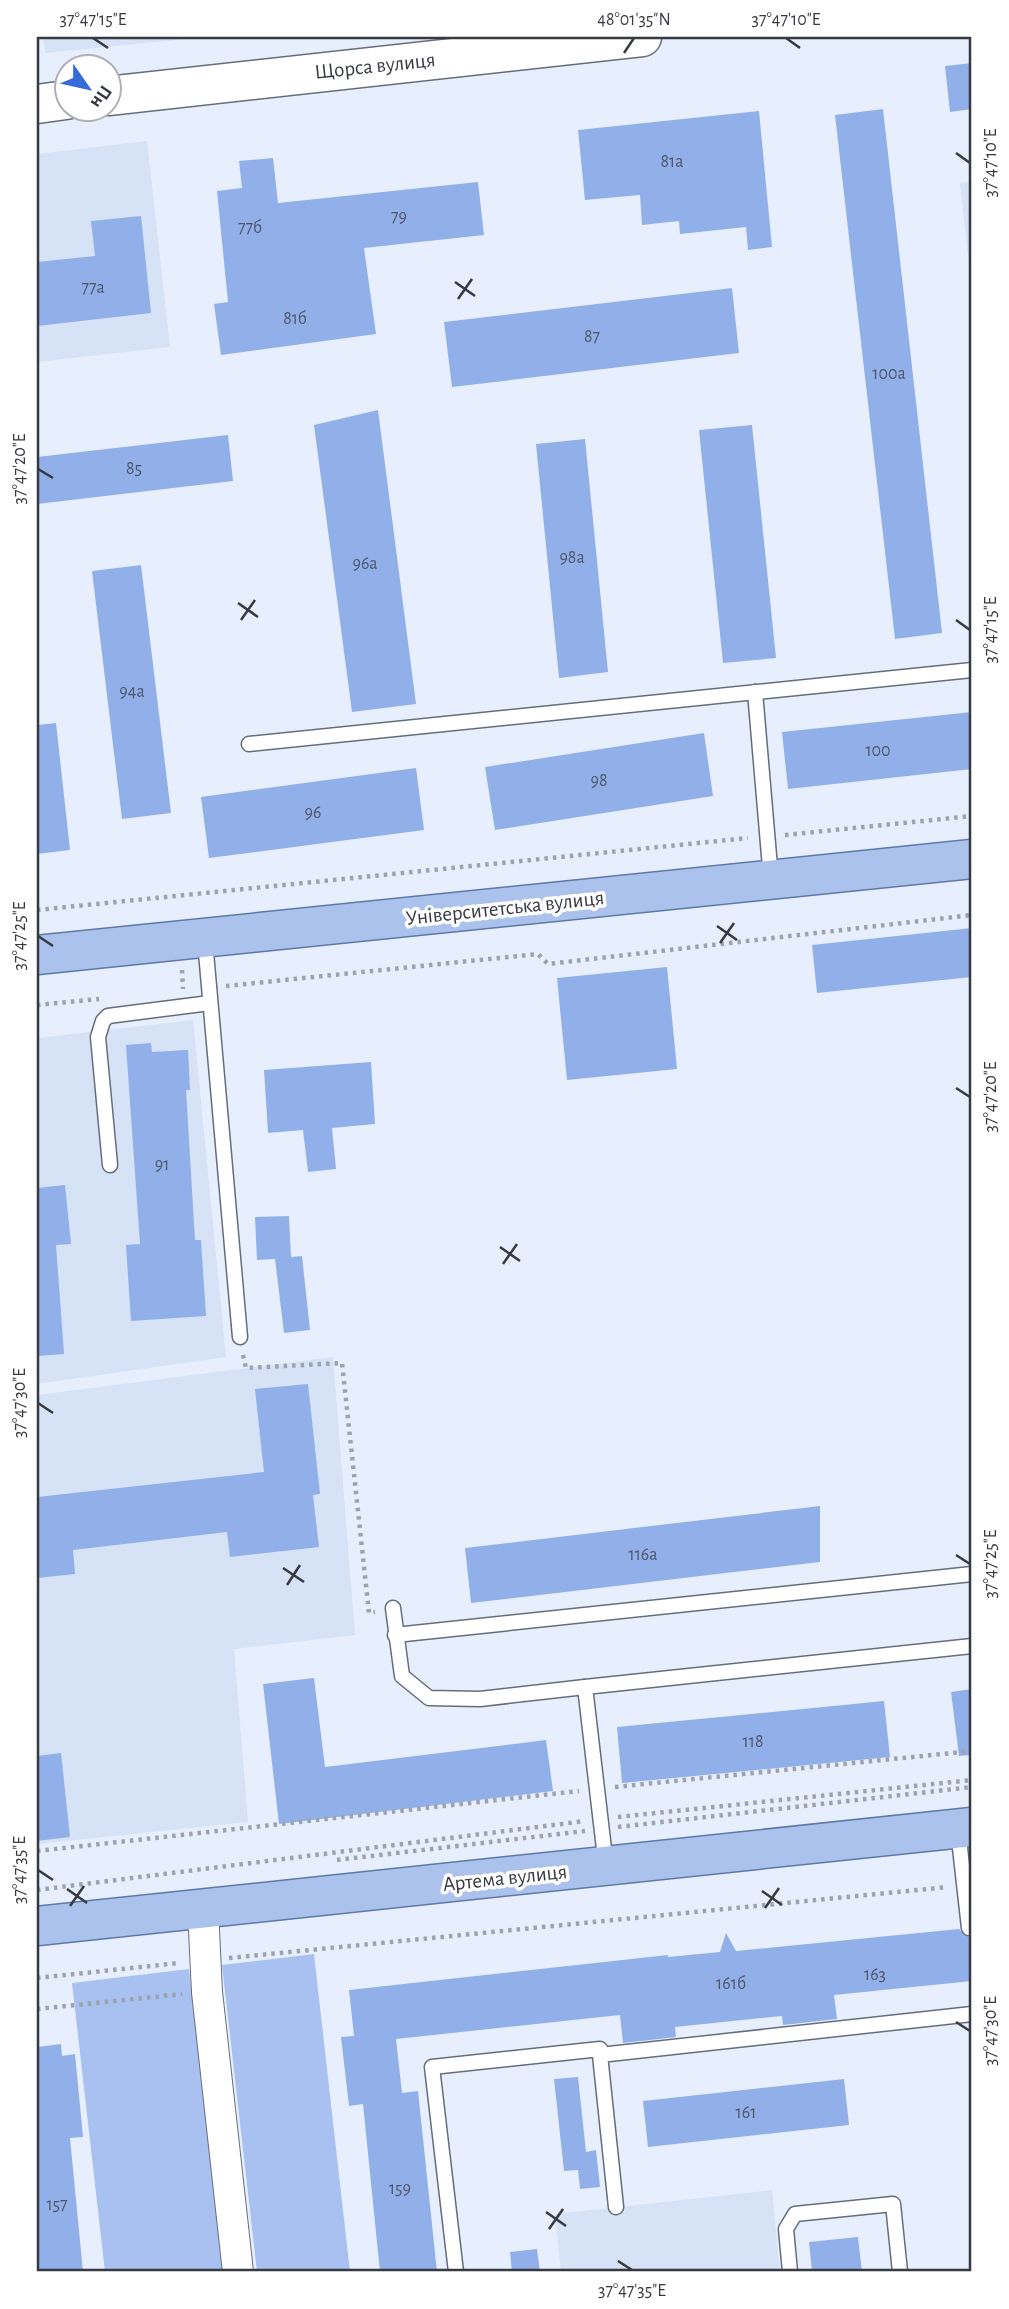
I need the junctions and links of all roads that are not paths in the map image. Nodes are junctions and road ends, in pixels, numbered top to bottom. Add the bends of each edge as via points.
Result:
1 (642, 37) edge
2 (122, 94) edge
3 (972, 670) edge
4 (755, 692) junction
5 (250, 744) dead end
6 (972, 859) edge
7 (771, 880) junction
8 (205, 939) junction
9 (37, 956) edge
10 (211, 1003) junction
11 (110, 1165) dead end
12 (240, 1337) road end
13 (972, 1574) edge
14 (393, 1608) road end
15 (395, 1634) junction
16 (972, 1646) edge
17 (585, 1687) junction
18 (965, 1828) edge
19 (606, 1867) junction
20 (203, 1910) junction
21 (37, 1926) edge
22 (969, 1928) dead end
23 (972, 2014) edge
24 (600, 2055) junction
25 (616, 2207) dead end
26 (238, 2272) edge
27 (456, 2272) edge
28 (790, 2272) edge
29 (900, 2272) edge

1 - 2 street, Щорса вулиця
3 - 4 lane
4 - 5 lane
4 - 7 lane
6 - 7 main road, Університетська вулиця
7 - 8 main road, Університетська вулиця
8 - 9 main road, Університетська вулиця
8 - 10 lane
10 - 11 lane via 108,1016 103,1021 98,1037
10 - 12 lane
13 - 15 lane
14 - 15 lane
15 - 17 lane via 402,1676 429,1698 480,1699
16 - 17 lane
17 - 19 lane
18 - 19 main road, Артема вулиця
18 - 22 lane
19 - 20 main road, Артема вулиця
20 - 21 main road, Артема вулиця
20 - 26 street via 206,1992
23 - 24 lane
24 - 25 lane
24 - 27 lane via 600,2049 432,2067
28 - 29 lane via 786,2229 794,2214 893,2204

